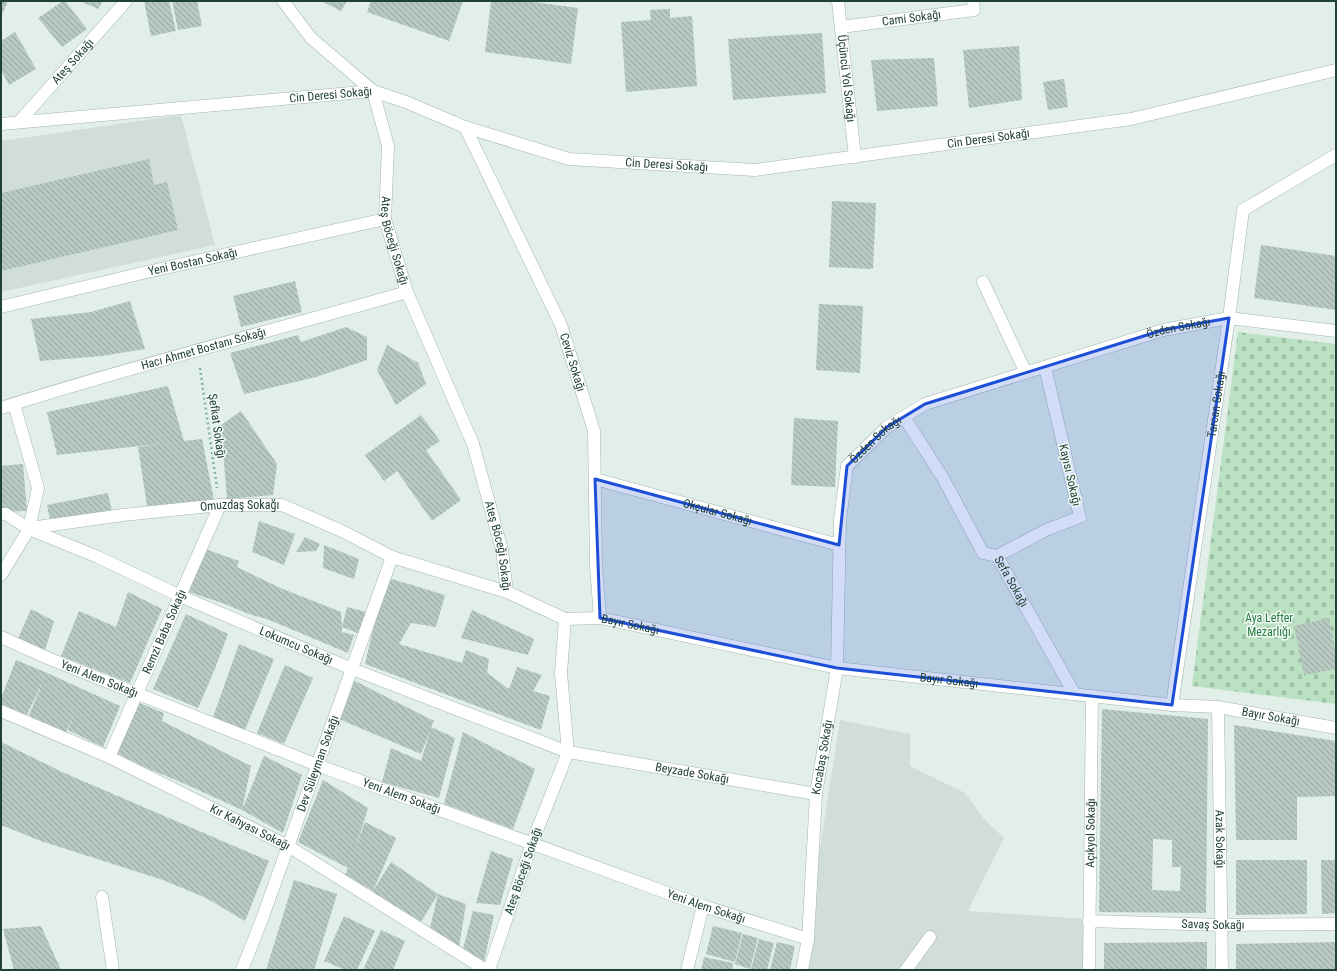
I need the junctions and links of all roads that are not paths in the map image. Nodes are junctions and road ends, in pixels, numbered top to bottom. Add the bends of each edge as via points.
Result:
1 (126, 1) edge
2 (283, 1) edge
3 (838, 1) edge
4 (973, 1) edge
5 (841, 27) junction
6 (1336, 70) edge
7 (374, 90) junction
8 (19, 122) junction
9 (1, 124) edge
10 (465, 127) junction
11 (1336, 155) edge
12 (855, 157) junction
13 (385, 219) junction
14 (984, 282) dead end
15 (407, 292) junction
16 (1, 307) edge
17 (1229, 318) junction
18 (1336, 331) edge
19 (1045, 367) junction
20 (1026, 373) junction
21 (14, 404) junction
22 (1, 408) edge
23 (904, 417) junction
24 (595, 479) junction
25 (220, 505) junction
26 (1, 514) edge
27 (29, 528) junction
28 (839, 544) junction
29 (997, 556) junction
30 (392, 557) junction
31 (1, 575) edge
32 (506, 592) junction
33 (180, 596) junction
34 (600, 618) junction
35 (565, 619) junction
36 (1, 637) edge
37 (837, 668) junction
38 (352, 669) junction
39 (1074, 693) junction
40 (137, 694) junction
41 (1092, 696) junction
42 (1172, 705) junction
43 (1218, 707) junction
44 (1, 711) edge
45 (1336, 728) edge
46 (568, 752) junction
47 (109, 757) junction
48 (317, 765) junction
49 (816, 794) junction
50 (532, 842) junction
51 (288, 846) junction
52 (102, 897) dead end
53 (702, 906) junction
54 (1089, 921) junction
55 (1336, 924) edge
56 (1221, 925) junction
57 (930, 937) dead end
58 (808, 939) junction
59 (112, 970) edge
60 (242, 970) edge
61 (486, 970) edge
62 (490, 970) edge
63 (687, 970) edge
64 (802, 970) edge
65 (906, 970) edge
66 (1089, 970) edge
67 (1222, 970) edge

1 - 8 street, Ateş Sokağı
2 - 7 street via 311,38
3 - 5 street, Üçüncü Yol Sokağı
4 - 5 street, Cami Sokağı via 974,10
5 - 12 street, Üçüncü Yol Sokağı
6 - 12 street, Cin Deresi Sokağı via 1131,119
7 - 8 street, Cin Deresi Sokağı
7 - 10 street, Cin Deresi Sokağı
7 - 13 street, Ateş Böceği Sokağı via 388,146
8 - 9 street, Cin Deresi Sokağı
10 - 12 street, Cin Deresi Sokağı via 569,159 754,170
10 - 24 street, Ceviz Sokağı via 561,325 594,431
11 - 17 street, Tarcan Sokağı via 1243,210
13 - 15 street, Ateş Böceği Sokağı
13 - 16 street, Yeni Bostan Sokağı
14 - 20 street
15 - 21 street, Hacı Ahmet Bostanı Sokağı
15 - 32 street, Ateş Böceği Sokağı via 474,444 502,550
17 - 18 street, Özden Sokağı
17 - 19 street, Özden Sokağı via 1163,330
17 - 42 street, Tarcan Sokağı
19 - 20 street, Özden Sokağı
19 - 29 street, Kayısı Sokağı via 1080,517 1046,530
20 - 23 street, Özden Sokağı via 925,404
21 - 22 street, Hacı Ahmet Bostanı Sokağı
21 - 27 street via 38,488
23 - 28 street, Özden Sokağı via 887,427 847,466
23 - 29 street, Sefa Sokağı via 943,478 983,553
24 - 28 street, Okçular Sokağı
24 - 34 street, Ceviz Sokağı via 596,566
25 - 27 street, Omuzdaş Sokağı
25 - 30 street, Omuzdaş Sokağı via 282,505 344,532
25 - 33 street, Remzi Baba Sokağı
26 - 27 street, Lokumcu Sokağı via 6,514
27 - 31 street
27 - 33 street, Lokumcu Sokağı
28 - 37 street, Kocabaş Sokağı
29 - 39 street, Sefa Sokağı
30 - 32 street, Omuzdaş Sokağı
30 - 38 street, Dev Süleyman Sokağı
32 - 35 street, Ateş Böceği Sokağı
33 - 38 street, Lokumcu Sokağı
33 - 40 street, Remzi Baba Sokağı
34 - 35 street, Bayır Sokağı
34 - 37 street, Bayır Sokağı
35 - 46 street, Ateş Böceği Sokağı via 561,673
36 - 40 street, Yeni Alem Sokağı
37 - 39 street, Bayır Sokağı
37 - 49 street, Kocabaş Sokağı
38 - 46 street, Lokumcu Sokağı
38 - 48 street, Dev Süleyman Sokağı
39 - 41 street, Bayır Sokağı
40 - 47 street, Remzi Baba Sokağı
40 - 48 street, Yeni Alem Sokağı
41 - 42 street, Bayır Sokağı
41 - 54 street, Açıkyol Sokağı
42 - 43 street, Bayır Sokağı
43 - 45 street, Bayır Sokağı
43 - 56 street, Azak Sokağı
44 - 47 street, Kır Kahyası Sokağı
46 - 49 street, Beyzade Sokağı
46 - 50 street, Ateş Böceği Sokağı
47 - 51 street, Kır Kahyası Sokağı
48 - 50 street, Yeni Alem Sokağı
48 - 51 street, Dev Süleyman Sokağı
49 - 58 street, Kocabaş Sokağı
50 - 53 street, Yeni Alem Sokağı
50 - 62 street, Ateş Böceği Sokağı
51 - 60 street, Dev Süleyman Sokağı
51 - 61 street, Kır Kahyası Sokağı
52 - 59 street
53 - 58 street, Yeni Alem Sokağı
53 - 63 street
54 - 56 street, Savaş Sokağı
54 - 66 street, Açıkyol Sokağı
55 - 56 street, Savaş Sokağı
56 - 67 street, Azak Sokağı
57 - 65 street
58 - 64 street, Kocabaş Sokağı

